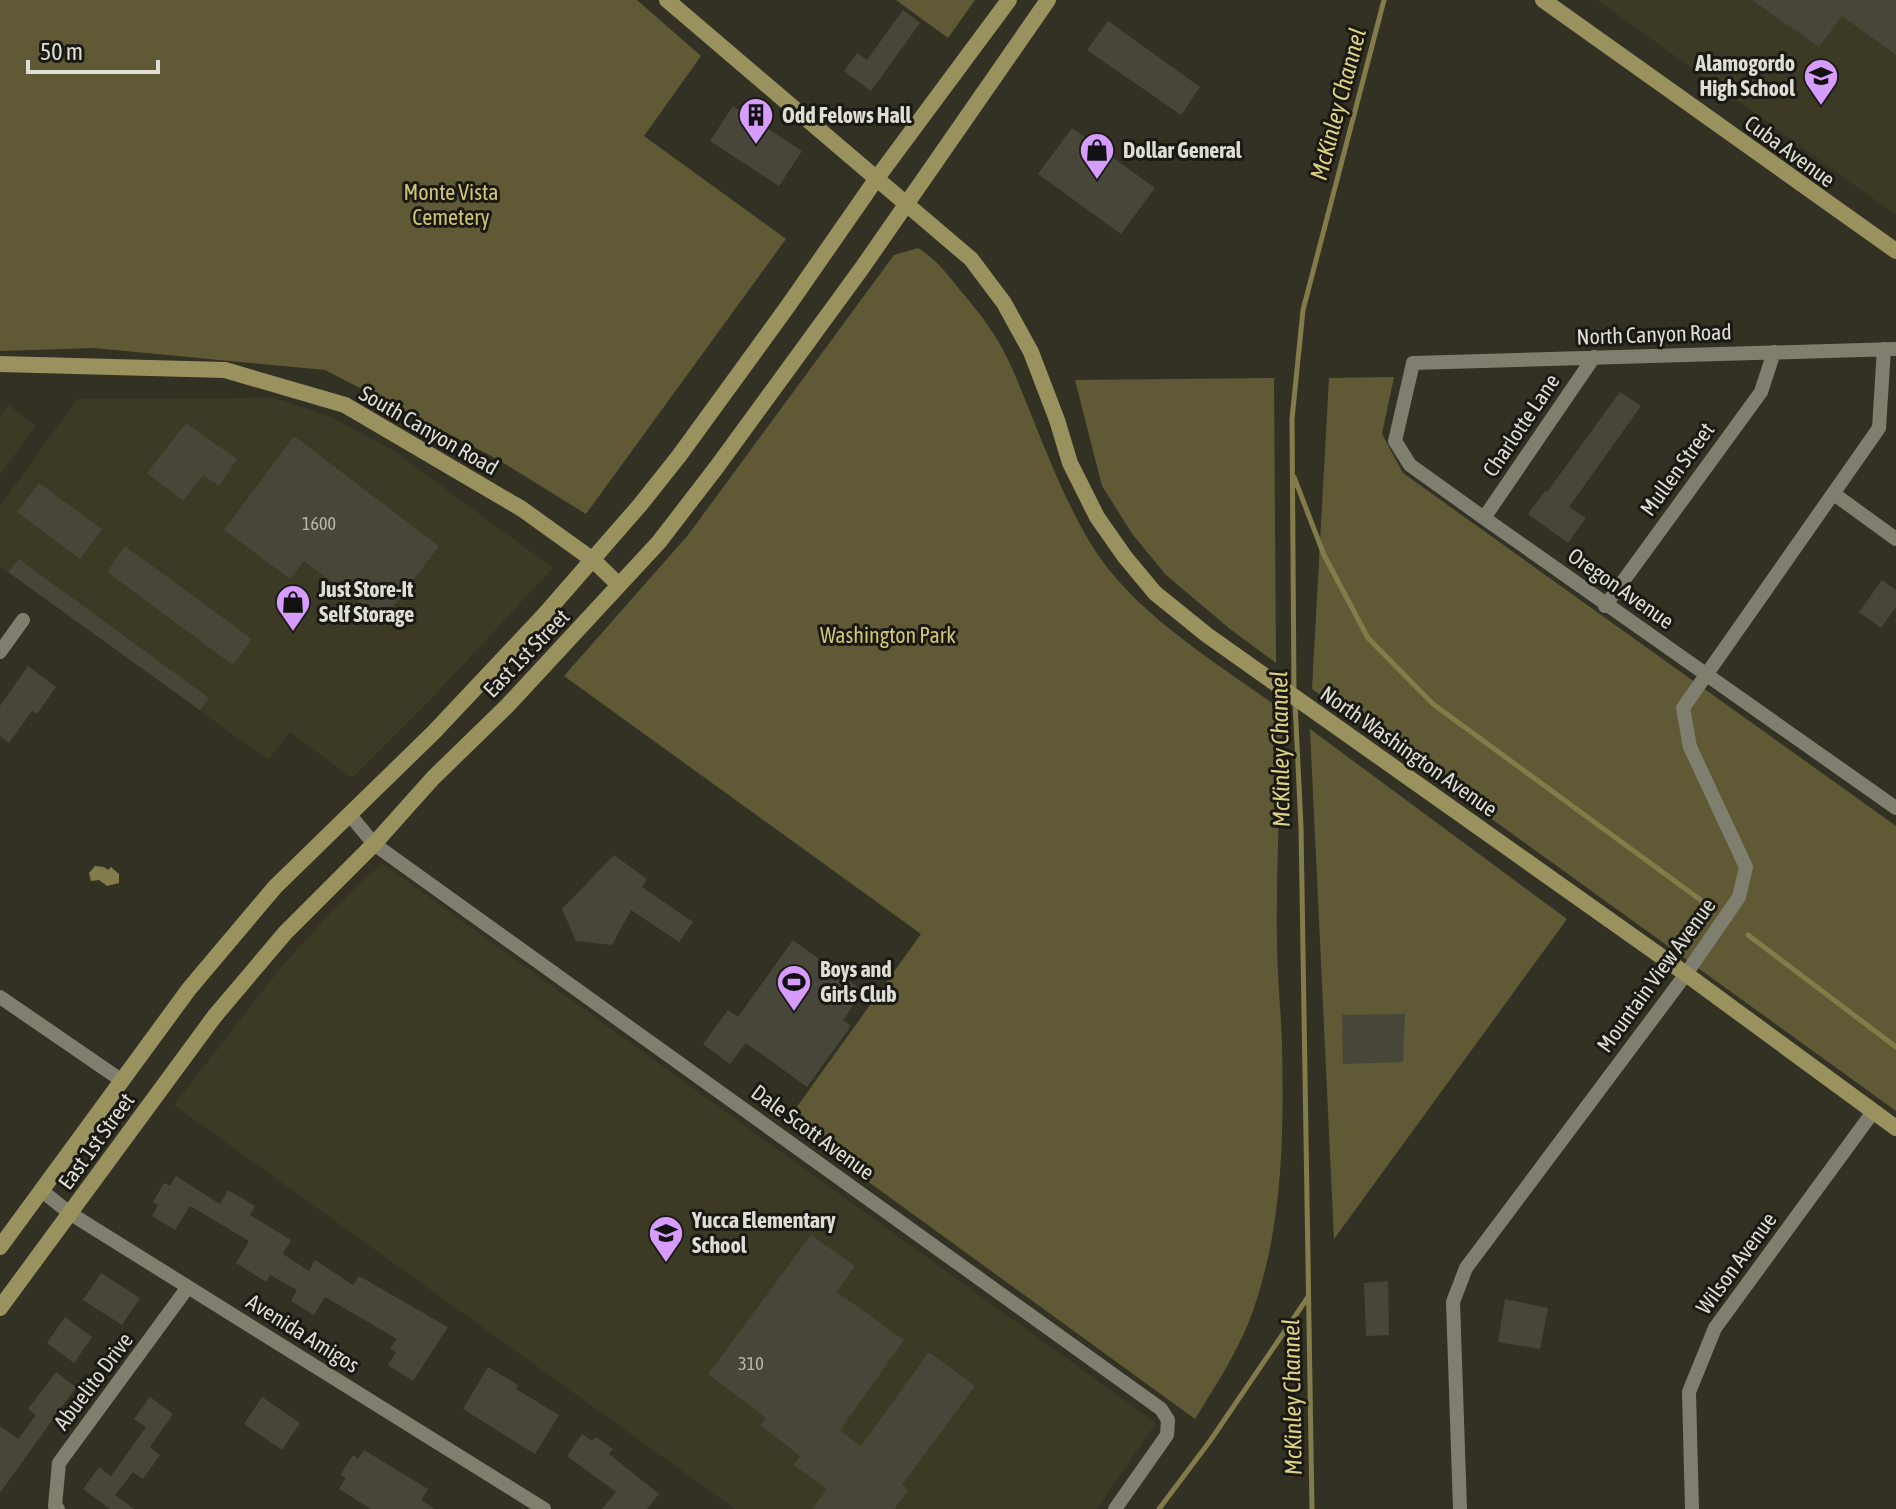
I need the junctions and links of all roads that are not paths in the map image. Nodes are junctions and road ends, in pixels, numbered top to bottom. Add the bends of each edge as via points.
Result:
1 (667, 0) edge
2 (1009, 0) edge
3 (1048, 0) edge
4 (1543, 0) edge
5 (877, 178) junction
6 (906, 201) junction
7 (1896, 251) edge
8 (1890, 349) edge
9 (1774, 352) junction
10 (1594, 357) junction
11 (1413, 363) joint
12 (0, 364) edge
13 (1834, 494) junction
14 (1484, 518) junction
15 (1896, 539) edge
16 (593, 560) junction
17 (619, 585) junction
18 (1605, 606) junction
19 (23, 620) dead end
20 (0, 652) edge
21 (1707, 674) junction
22 (1896, 808) edge
23 (350, 815) junction
24 (374, 844) junction
25 (1686, 974) junction
26 (0, 997) edge
27 (121, 1080) junction
28 (1873, 1112) junction
29 (1896, 1128) edge
30 (42, 1191) junction
31 (71, 1214) junction
32 (0, 1247) edge
33 (188, 1287) junction
34 (0, 1308) edge
35 (542, 1508) edge
36 (58, 1509) edge
37 (1115, 1509) edge
38 (1460, 1509) edge
39 (1692, 1509) edge

1 - 5 main road, North Washington Avenue
2 - 5 main road, East 1st Street
3 - 6 main road, East 1st Street
4 - 7 main road, Cuba Avenue
5 - 6 main road, North Washington Avenue
5 - 16 main road, East 1st Street via 679,456
6 - 17 main road, East 1st Street via 716,468
6 - 25 main road, North Washington Avenue via 971,259 1004,303 1031,352 1070,463 1097,517 1155,593
8 - 9 street, North Canyon Road
8 - 13 street, Mountain View Avenue via 1879,428
9 - 10 street, North Canyon Road
9 - 18 street, Mullen Street via 1761,392
10 - 11 street, North Canyon Road
10 - 14 street, Charlotte Lane
11 - 14 street, Oregon Avenue via 1395,441 1410,465
12 - 16 main road, South Canyon Road via 225,370 345,405 522,509
13 - 15 street
13 - 21 street, Mountain View Avenue
14 - 18 street, Oregon Avenue
16 - 17 main road, South Canyon Road
16 - 23 main road, East 1st Street
17 - 24 main road, East 1st Street
18 - 21 street, Oregon Avenue
19 - 20 street
21 - 22 street, Oregon Avenue
21 - 25 street, Mountain View Avenue via 1683,708 1690,747 1746,867 1739,897
23 - 24 street, Dale Scott Avenue
23 - 27 main road, East 1st Street via 275,887
24 - 31 main road, East 1st Street via 285,933 214,1017
24 - 37 street, Dale Scott Avenue via 1161,1409 1168,1420 1167,1435
25 - 28 main road, North Washington Avenue
25 - 38 street, Mountain View Avenue via 1466,1268 1453,1302
26 - 27 street
27 - 30 main road, East 1st Street
28 - 29 main road, North Washington Avenue
28 - 39 street, Wilson Avenue via 1715,1328 1689,1392
30 - 31 street, Avenida Amigos
30 - 32 main road, East 1st Street
31 - 33 street, Avenida Amigos
31 - 34 main road, East 1st Street
33 - 35 street, Avenida Amigos
33 - 36 street, Abuelito Drive via 59,1463

